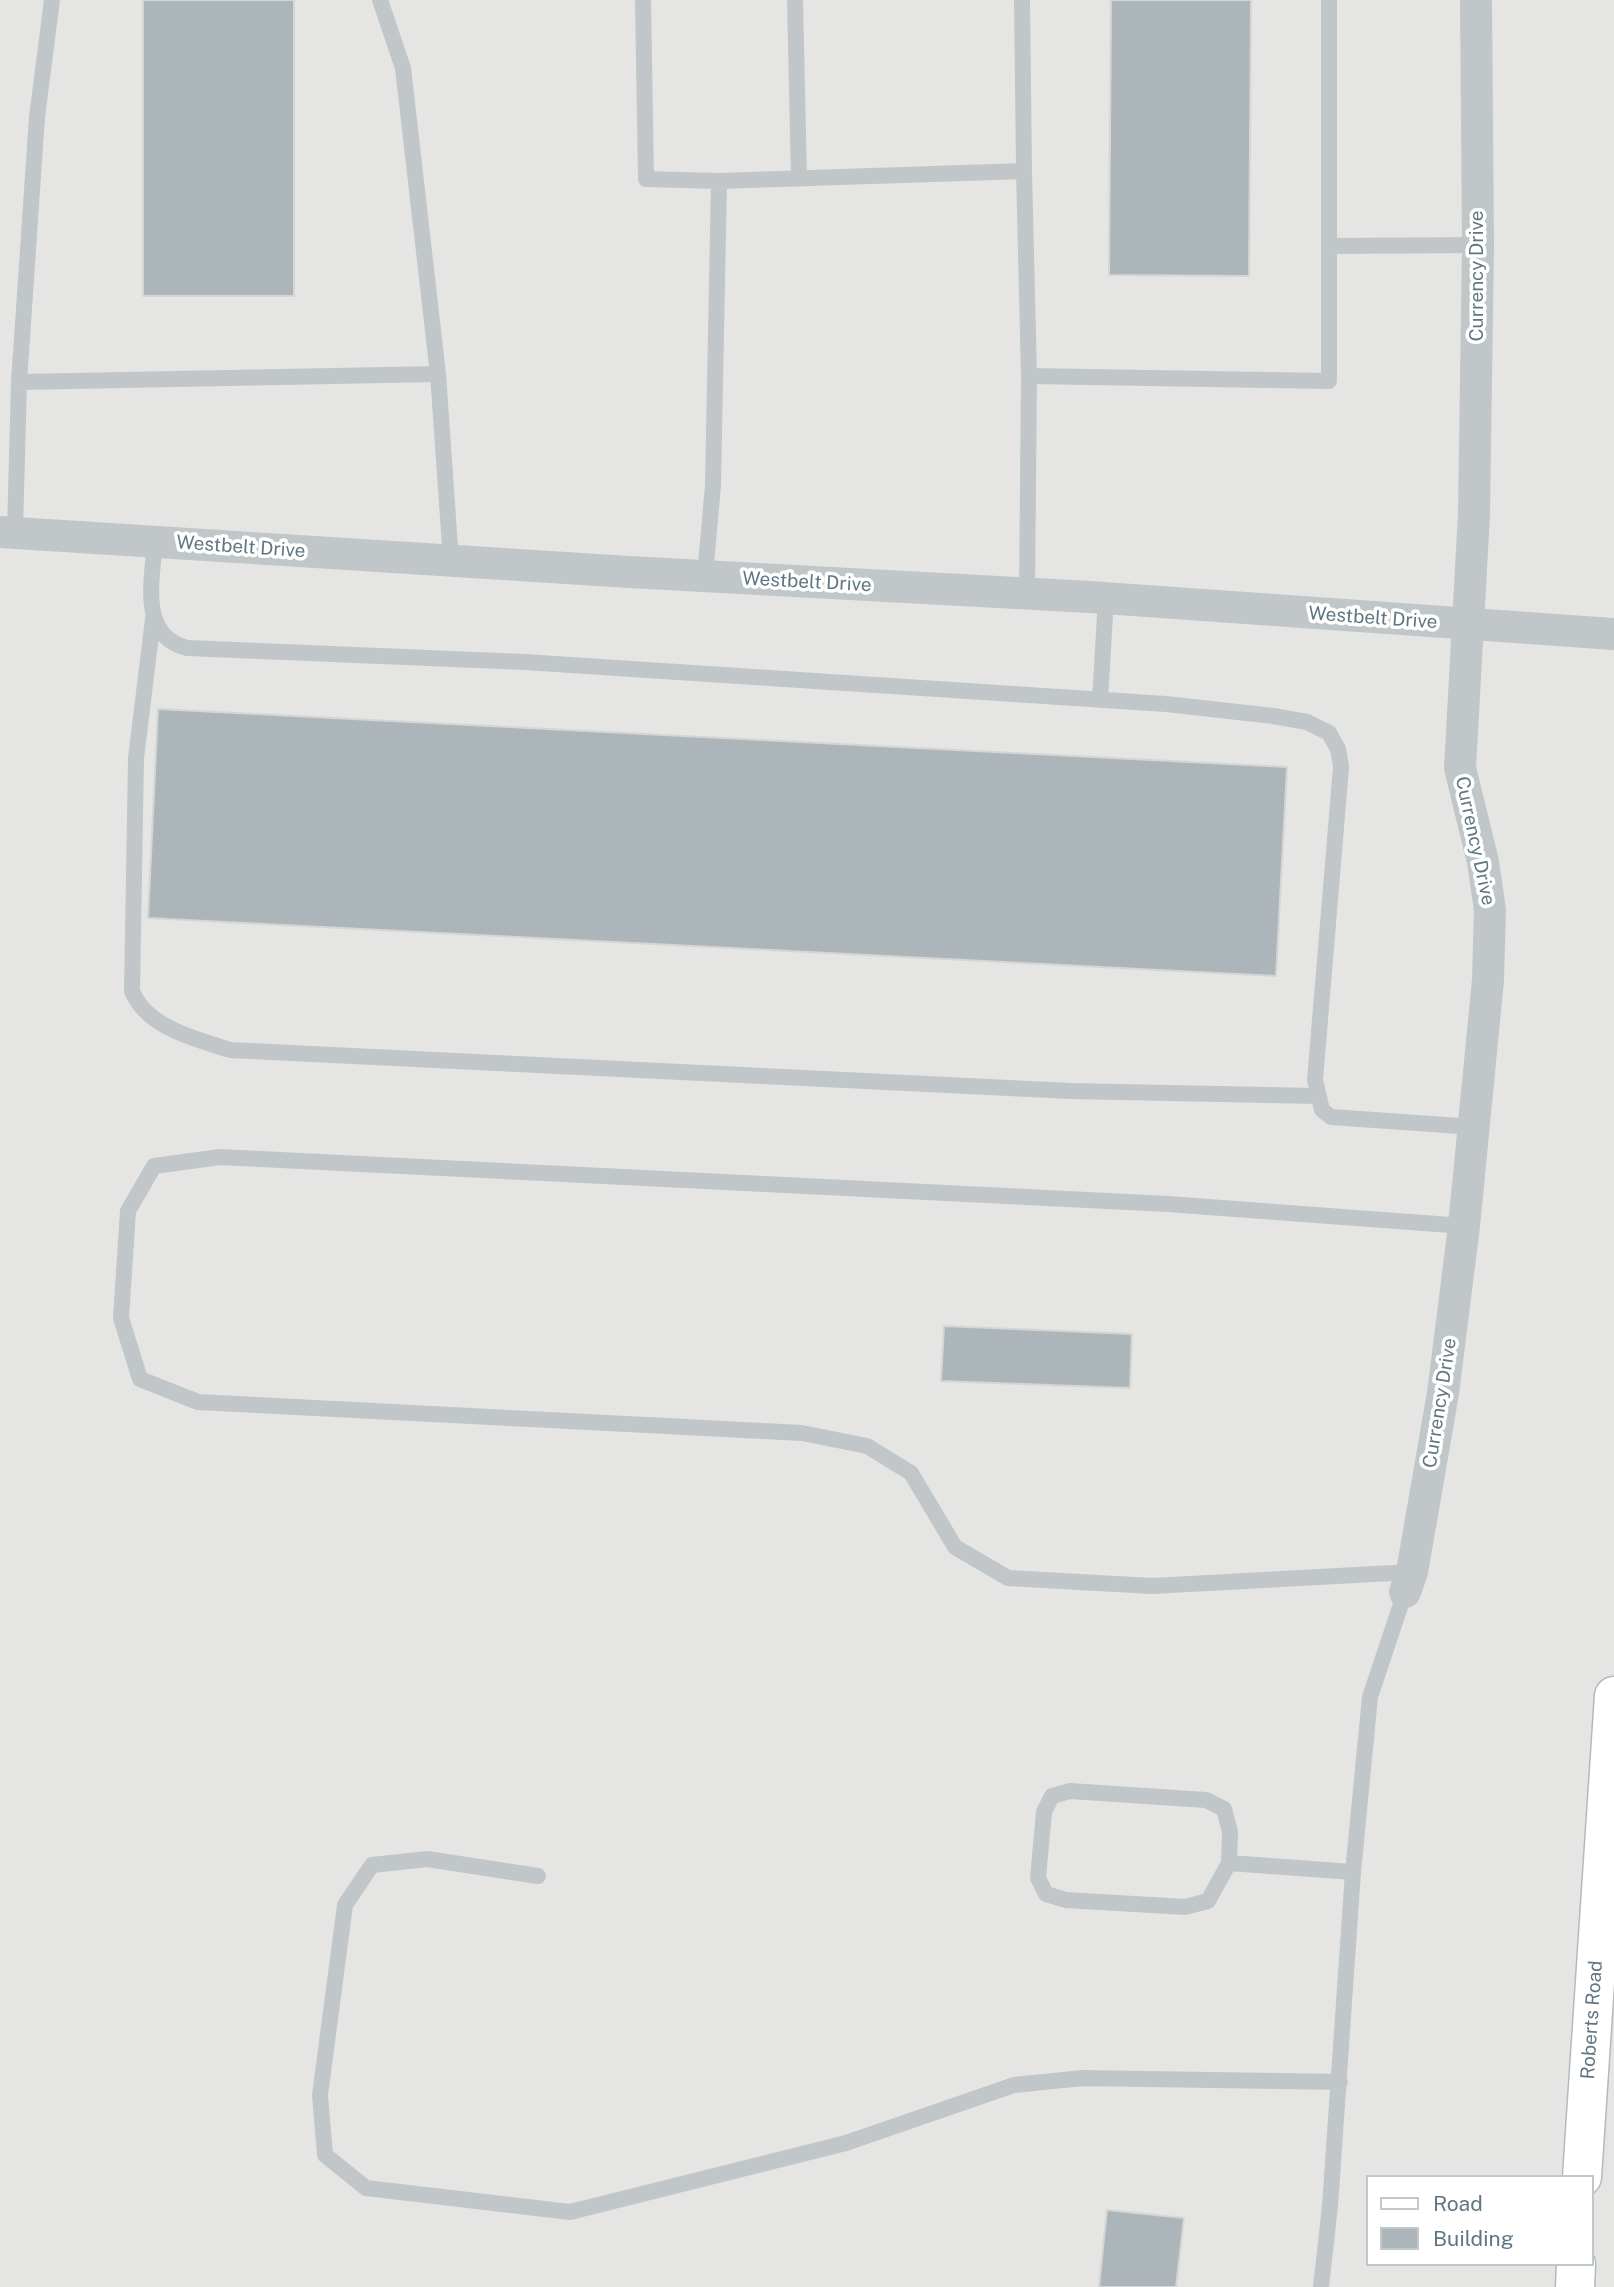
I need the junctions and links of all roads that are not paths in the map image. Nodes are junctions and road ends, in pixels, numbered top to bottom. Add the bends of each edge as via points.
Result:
1 (52, 0) edge
2 (380, 0) edge
3 (643, 0) edge
4 (795, 0) edge
5 (1022, 0) edge
6 (1329, 0) edge
7 (1476, 0) edge
8 (1024, 171) junction
9 (799, 179) junction
10 (719, 181) junction
11 (1478, 245) junction
12 (1329, 246) junction
13 (438, 374) junction
14 (1029, 376) junction
15 (19, 382) junction
16 (7, 532) edge
17 (155, 542) junction
18 (451, 561) junction
19 (705, 576) junction
20 (1027, 594) junction
21 (1106, 598) junction
22 (153, 617) junction
23 (1467, 624) junction
24 (1614, 634) edge
25 (1100, 700) junction
26 (1318, 1096) junction
27 (1474, 1127) junction
28 (1464, 1226) junction
29 (1409, 1582) junction
30 (1614, 1696) edge
31 (1229, 1863) junction
32 (1353, 1872) junction
33 (538, 1876) dead end
34 (1340, 2082) junction
35 (1582, 2175) edge
36 (1576, 2266) edge
37 (1321, 2287) edge
38 (1575, 2287) edge

1 - 15 lane via 37,117
2 - 13 lane via 403,68
3 - 10 lane via 646,179
4 - 9 lane
5 - 8 lane
6 - 12 lane
7 - 11 street, Currency Drive
8 - 9 lane
8 - 14 lane
9 - 10 lane
10 - 19 lane via 713,485
11 - 12 lane
11 - 23 street, Currency Drive via 1474,514
12 - 14 lane via 1329,381
13 - 15 lane
13 - 18 lane
14 - 20 lane
15 - 16 lane
16 - 17 street, Westbelt Drive
17 - 18 street, Westbelt Drive
17 - 22 lane
18 - 19 street, Westbelt Drive
19 - 20 street, Westbelt Drive
20 - 21 street, Westbelt Drive
21 - 23 street, Westbelt Drive
21 - 25 lane
22 - 25 lane via 159,631 175,645 187,648 525,662
22 - 26 lane via 136,758 132,991 138,1004 155,1019 188,1037 230,1050 1070,1091
23 - 24 street, Westbelt Drive
23 - 27 street, Currency Drive via 1460,768 1490,910
25 - 26 lane via 1307,722 1329,733 1338,749 1341,766 1315,1080
26 - 27 lane via 1322,1110 1331,1117
27 - 28 street, Currency Drive
28 - 29 street, Currency Drive via 1443,1393
28 - 29 lane via 1168,1204 220,1157 154,1166 128,1211 121,1318 140,1379 198,1402 802,1433 867,1446 911,1473 955,1547 1008,1578 1152,1586
29 - 32 lane via 1370,1697
30 - 35 main road, Roberts Road
31 - 31 lane via 1230,1832 1224,1809 1206,1800 1070,1791 1052,1796 1044,1812 1038,1878 1046,1894 1066,1900 1185,1907 1208,1901
31 - 32 lane
32 - 34 lane
33 - 34 lane via 427,1860 372,1865 345,1905 320,2095 325,2155 366,2188 570,2212 846,2143 1014,2085 1083,2078
34 - 37 lane
36 - 38 main road

